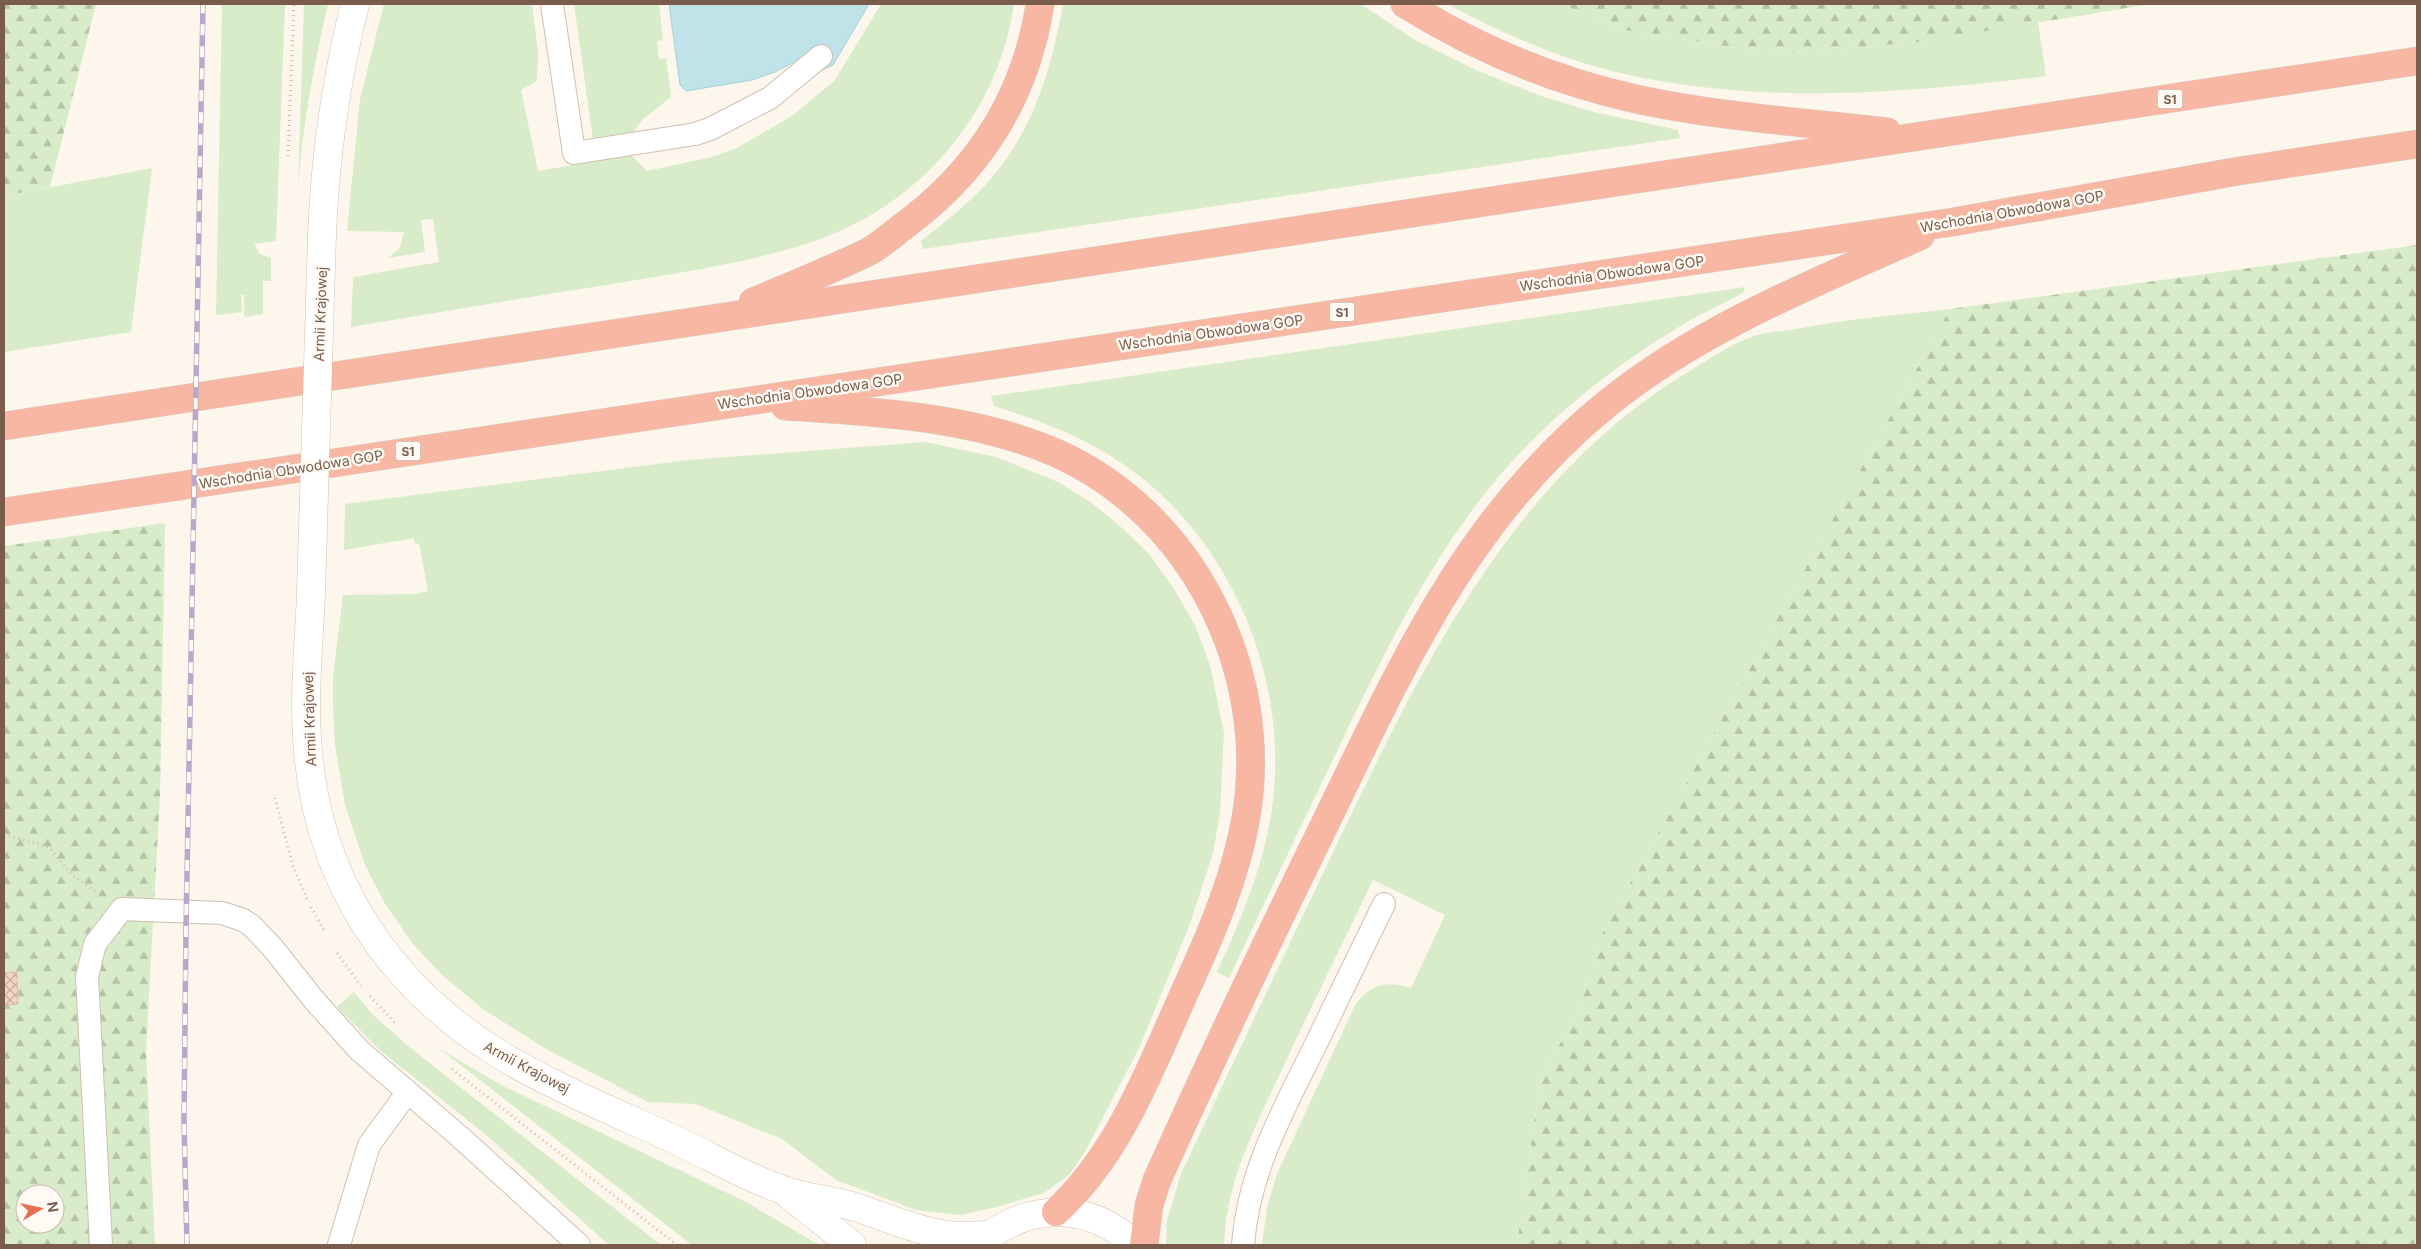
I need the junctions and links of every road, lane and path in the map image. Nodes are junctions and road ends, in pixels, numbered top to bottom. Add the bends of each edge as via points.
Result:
1 (294, 4) edge
2 (355, 4) edge
3 (552, 4) edge
4 (1040, 4) edge
5 (1406, 4) edge
6 (821, 56) dead end
7 (2417, 61) edge
8 (1924, 136) junction
9 (2417, 144) edge
10 (288, 164) dead end
11 (1953, 222) junction
12 (721, 316) junction
13 (732, 403) junction
14 (4, 426) edge
15 (4, 512) edge
16 (4, 834) edge
17 (1384, 904) dead end
18 (122, 909) junction
19 (407, 1093) junction
20 (782, 1190) junction
21 (1056, 1212) junction
22 (983, 1240) edge
23 (101, 1245) edge
24 (339, 1245) edge
25 (580, 1245) edge
26 (852, 1245) edge
27 (1135, 1245) edge
28 (1144, 1245) edge
29 (1243, 1245) edge

1 - 10 path
2 - 20 main road, Armii Krajowej, bridge via 331,116 322,234 306,710 315,802 326,843 359,916 388,958 428,1001 500,1055
3 - 6 lane via 574,153 710,129 770,98
4 - 12 highway via 1031,46 1012,98 986,144 955,183 927,209 869,251
5 - 8 highway via 1503,56 1627,96 1694,109
7 - 8 highway, S1
8 - 12 highway, S1
9 - 11 highway, Wschodnia Obwodowa GOP / S1 via 2239,171
11 - 13 highway, Wschodnia Obwodowa GOP / S1
11 - 28 highway via 1763,306 1646,374 1549,456 1485,530 1428,618 1401,667 1255,967 1157,1180 1145,1227
12 - 14 highway, S1
13 - 15 highway, Wschodnia Obwodowa GOP / S1
13 - 21 highway via 892,413 946,421 1054,452 1084,467 1142,510 1183,556 1218,613 1241,676 1250,743 1246,815 1239,850 1202,952 1128,1114 1093,1173
16 - 18 path via 49,847 73,876
17 - 29 lane via 1273,1131 1253,1183
18 - 19 lane via 222,913 243,920 261,934 359,1050
18 - 23 lane via 95,944 87,977
19 - 24 lane via 369,1145
19 - 25 lane
20 - 22 main road, Armii Krajowej via 854,1207 929,1232
20 - 26 main road, Armii Krajowej
21 - 22 main road via 1014,1220
21 - 27 main road via 1098,1220

